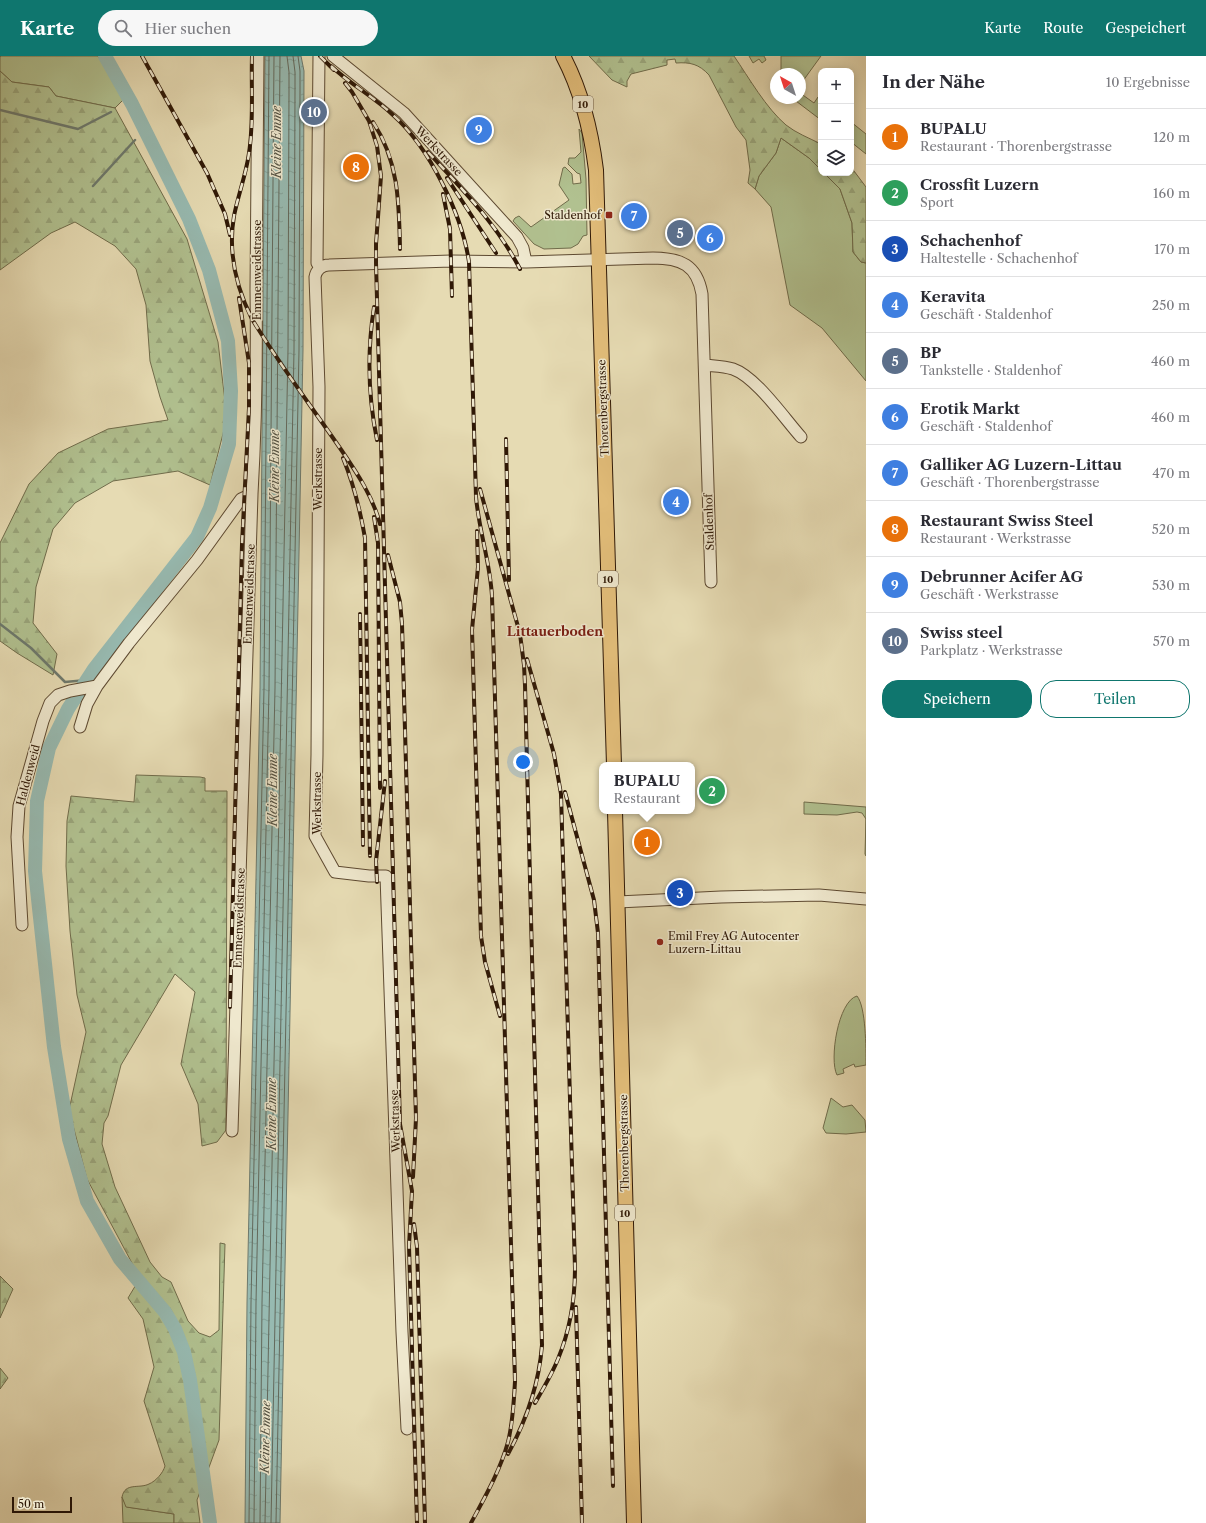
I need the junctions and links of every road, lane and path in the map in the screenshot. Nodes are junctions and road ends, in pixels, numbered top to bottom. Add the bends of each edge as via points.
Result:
1 (258, 56) edge
2 (319, 56) edge
3 (333, 56) edge
4 (564, 56) edge
5 (598, 260) junction
6 (526, 262) junction
7 (320, 268) junction
8 (705, 365) junction
9 (801, 437) dead end
10 (252, 494) junction
11 (711, 582) dead end
12 (94, 687) junction
13 (80, 727) dead end
14 (614, 762) edge
15 (615, 814) edge
16 (866, 899) edge
17 (618, 902) junction
18 (22, 925) dead end
19 (232, 1131) dead end
20 (407, 1429) dead end
21 (634, 1523) edge

1 - 10 street, Emmenweidstrasse via 257,327
2 - 7 street, Werkstrasse via 317,263
3 - 6 street, Werkstrasse via 404,112 517,237
4 - 5 main road, Thorenbergstrasse / 10 via 585,109 594,155
5 - 6 street
5 - 8 street, Staldenhof via 668,258 681,261 691,269 702,294
5 - 14 main road, Thorenbergstrasse / 10
6 - 7 street via 368,263 329,265
7 - 20 street, Werkstrasse via 315,277 319,387 315,836 335,872 386,876
8 - 9 street via 732,369 748,378
8 - 11 street, Staldenhof
10 - 12 street via 241,499 197,560
10 - 19 street, Emmenweidstrasse
12 - 13 street
12 - 18 street, Haldenweid via 58,695 50,703 43,721 19,806 17,837
15 - 17 main road, Thorenbergstrasse / 10
16 - 17 street via 819,896 720,897
17 - 21 main road, Thorenbergstrasse / 10

